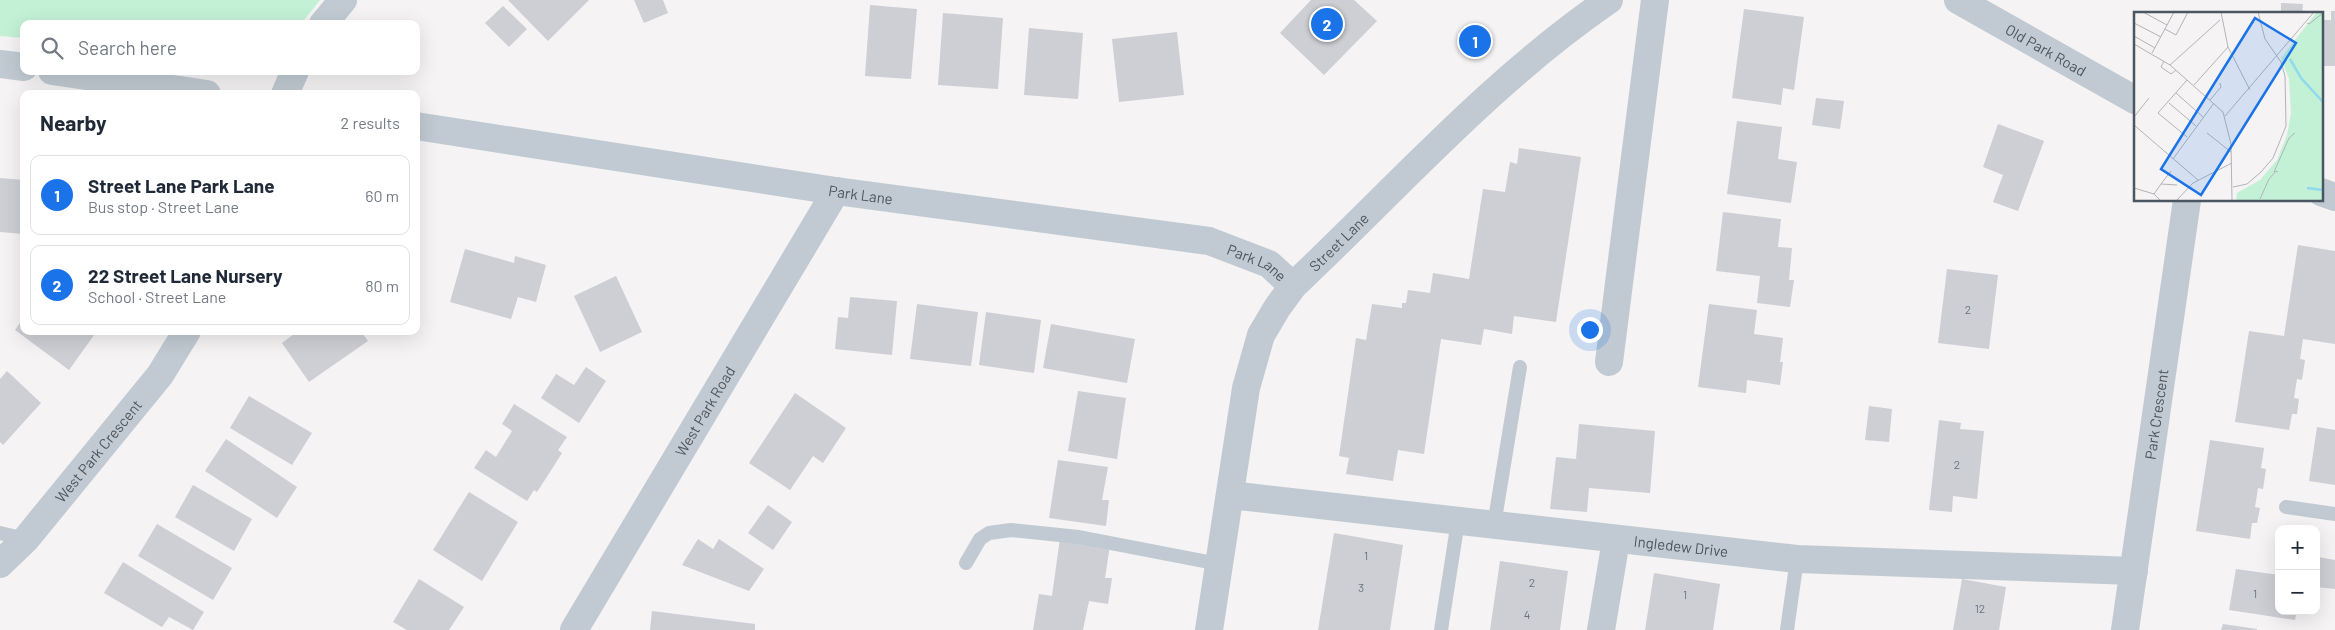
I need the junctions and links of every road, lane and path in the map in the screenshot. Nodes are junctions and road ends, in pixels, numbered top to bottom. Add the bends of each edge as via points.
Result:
1 (343, 0) edge
2 (1609, 0) edge
3 (1655, 0) edge
4 (1958, 0) edge
5 (326, 20) edge
6 (0, 64) edge
7 (20, 66) edge
8 (79, 75) edge
9 (293, 75) edge
10 (180, 90) edge
11 (287, 90) edge
12 (2134, 99) edge
13 (420, 127) edge
14 (836, 191) junction
15 (2322, 192) edge
16 (2335, 197) edge
17 (2186, 201) edge
18 (1293, 286) junction
19 (185, 335) edge
20 (1609, 362) dead end
21 (1520, 367) dead end
22 (1230, 495) junction
23 (2286, 507) dead end
24 (2335, 514) edge
25 (1458, 521) junction
26 (1494, 525) junction
27 (0, 533) edge
28 (26, 539) junction
29 (1616, 540) junction
30 (1797, 559) junction
31 (966, 563) dead end
32 (0, 564) edge
33 (1219, 564) junction
34 (2134, 571) junction
35 (574, 630) edge
36 (1209, 630) edge
37 (1441, 630) edge
38 (1601, 630) edge
39 (1787, 630) edge
40 (2125, 630) edge

1 - 5 street
2 - 18 street, Street Lane via 1568,28 1470,115
3 - 20 street
4 - 12 street, Old Park Road
6 - 7 street
8 - 10 street
9 - 11 street
13 - 14 street, Park Lane
14 - 18 street, Park Lane via 1209,241 1269,264
14 - 35 street, West Park Road
15 - 16 street
17 - 34 street, Park Crescent
18 - 22 street, Street Lane via 1261,334 1246,388
19 - 28 street, West Park Crescent via 160,375
21 - 26 lane
22 - 25 street, Ingledew Drive
22 - 33 street, Street Lane
23 - 24 lane
25 - 26 street, Ingledew Drive
25 - 37 lane
26 - 29 street, Ingledew Drive
27 - 28 lane
28 - 32 street, West Park Crescent
29 - 30 street, Ingledew Drive
29 - 38 street
30 - 34 street, Ingledew Drive
30 - 39 lane
31 - 33 lane via 980,539 989,532 1011,530 1079,537
33 - 36 street, Street Lane
34 - 40 street, Park Crescent

